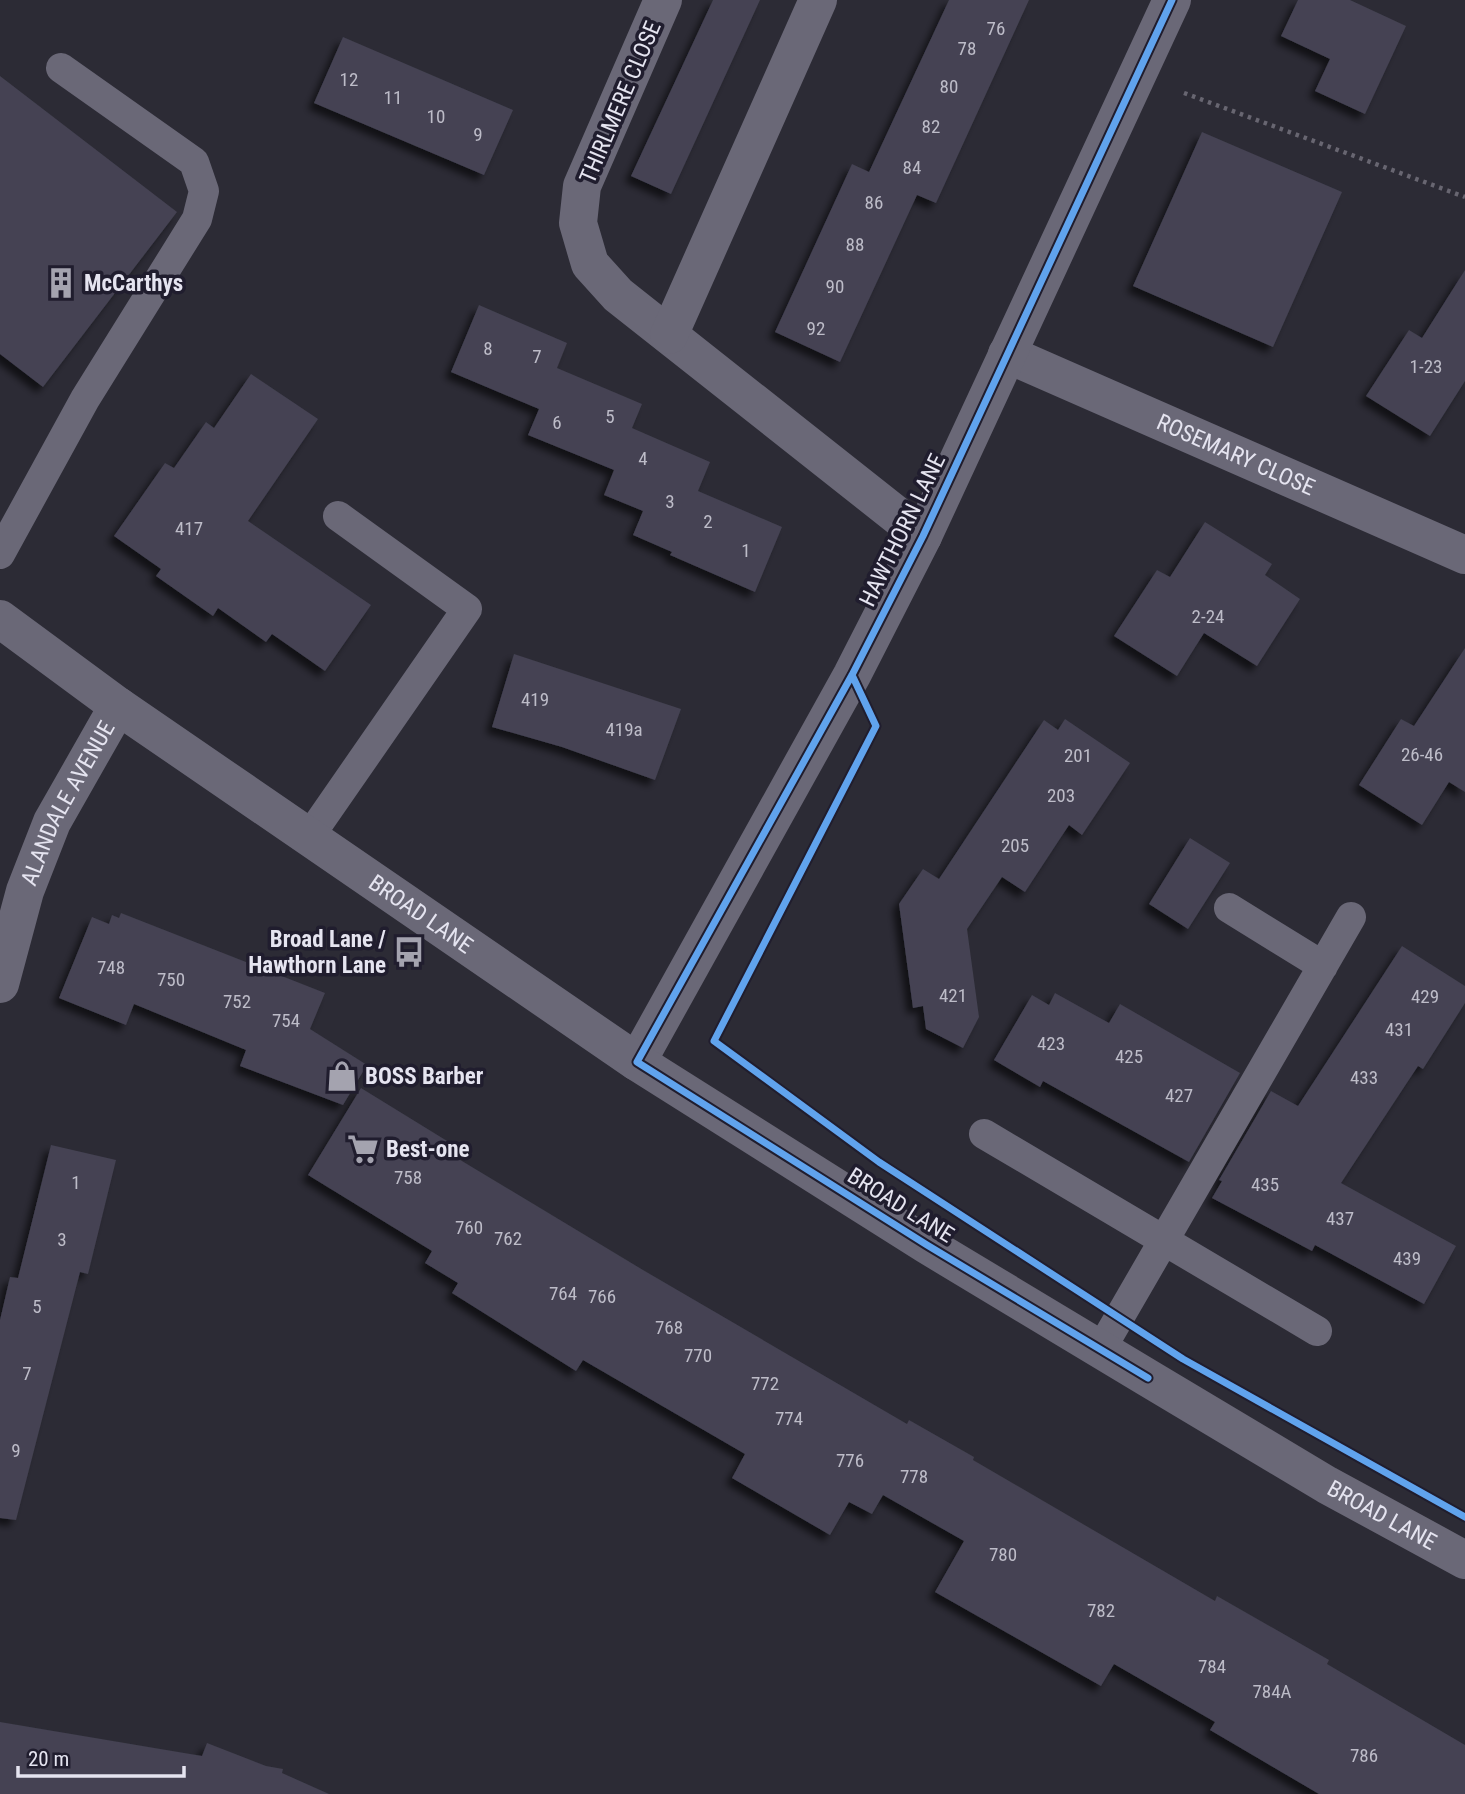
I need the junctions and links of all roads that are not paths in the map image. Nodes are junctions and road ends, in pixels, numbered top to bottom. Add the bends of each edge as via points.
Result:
1 (663, 0) edge
2 (818, 0) edge
3 (1172, 0) edge
4 (61, 68) dead end
5 (669, 335) junction
6 (1007, 354) junction
7 (338, 516) dead end
8 (923, 536) junction
9 (0, 554) edge
10 (1465, 555) edge
11 (0, 619) edge
12 (118, 706) junction
13 (309, 837) junction
14 (1229, 908) dead end
15 (1350, 917) dead end
16 (1323, 966) junction
17 (0, 984) edge
18 (637, 1062) junction
19 (984, 1134) dead end
20 (1164, 1242) junction
21 (1317, 1331) dead end
22 (1101, 1349) junction
23 (1465, 1560) edge

1 - 5 street, THIRLMERE CLOSE via 582,186 578,223 590,264 618,295
2 - 5 street
3 - 6 street, HAWTHORN LANE
4 - 9 lane via 194,162 204,191 198,219 85,398
5 - 8 street, THIRLMERE CLOSE
6 - 8 street, HAWTHORN LANE
6 - 10 street, ROSEMARY CLOSE
7 - 13 lane via 467,608
8 - 18 street, HAWTHORN LANE via 852,675
11 - 12 street, BROAD LANE
12 - 13 street, BROAD LANE
12 - 17 street, ALANDALE AVENUE via 52,822 25,891
13 - 18 street, BROAD LANE
14 - 16 lane
15 - 16 lane
16 - 20 lane
18 - 22 street, BROAD LANE
19 - 20 lane
20 - 21 lane
20 - 22 lane
22 - 23 street, BROAD LANE via 1327,1485

